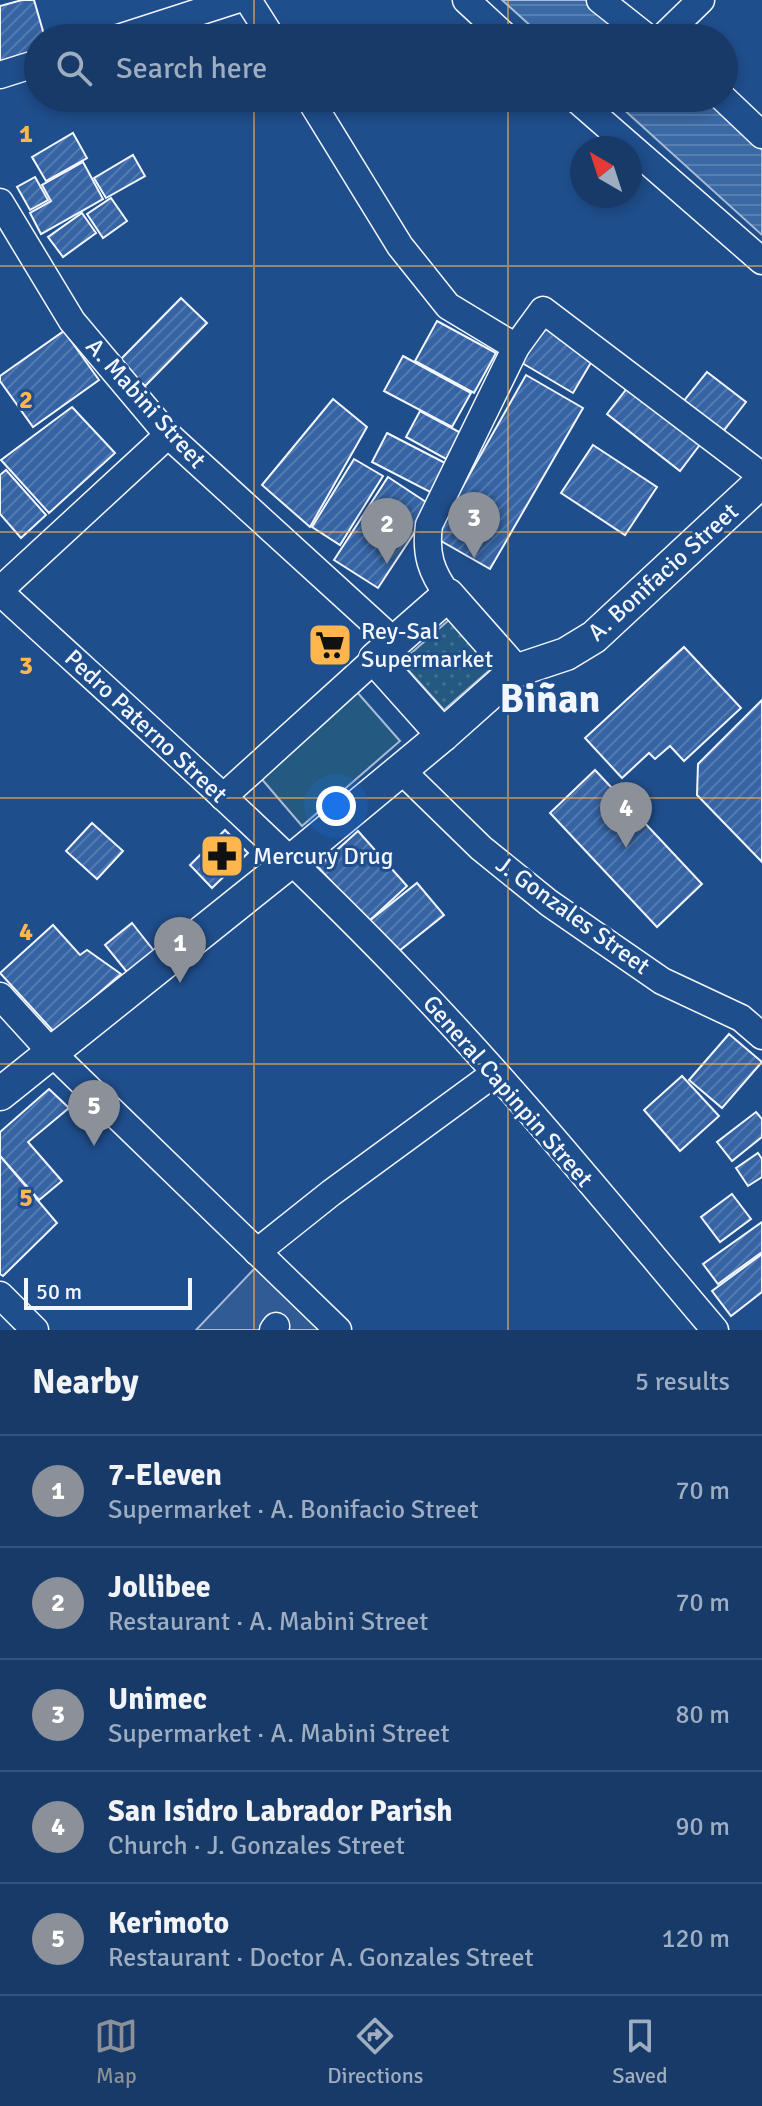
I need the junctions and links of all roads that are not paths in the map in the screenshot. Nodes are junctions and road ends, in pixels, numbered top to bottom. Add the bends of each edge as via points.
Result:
1 (236, 0) edge
2 (248, 0) edge
3 (466, 0) edge
4 (600, 0) edge
5 (701, 0) edge
6 (161, 24) edge
7 (263, 24) edge
8 (492, 24) edge
9 (630, 24) edge
10 (676, 24) edge
11 (24, 67) edge
12 (0, 75) edge
13 (318, 112) edge
14 (591, 112) edge
15 (738, 112) edge
16 (762, 135) edge
17 (0, 202) edge
18 (762, 261) edge
19 (516, 347) junction
20 (168, 435) junction
21 (762, 479) edge
22 (0, 591) edge
23 (448, 595) junction
24 (385, 650) junction
25 (515, 671) junction
26 (443, 735) junction
27 (401, 770) junction
28 (223, 797) junction
29 (291, 861) junction
30 (0, 996) edge
31 (762, 1036) edge
32 (51, 1052) junction
33 (495, 1073) junction
34 (0, 1094) edge
35 (257, 1252) junction
36 (0, 1295) edge
37 (35, 1330) edge
38 (338, 1330) edge
39 (715, 1330) edge

1 - 6 street
2 - 7 street
3 - 8 street
4 - 9 street
5 - 10 street
11 - 12 street
13 - 19 street via 400,246 448,306
14 - 18 street
15 - 16 street
17 - 20 street, A. Mabini Street via 72,321
19 - 21 street via 543,310
19 - 23 street via 429,525 429,562
20 - 22 street
20 - 24 street, A. Mabini Street
21 - 25 main road, A. Bonifacio Street via 594,637 566,654
22 - 28 street, Pedro Paterno Street
23 - 24 main road
23 - 25 main road
24 - 26 main road
24 - 28 street
25 - 26 main road
26 - 27 main road
27 - 29 main road
27 - 31 street, J. Gonzales Street via 481,848 549,903 662,981 741,1018
28 - 29 street, Pedro Paterno Street
29 - 32 main road
29 - 33 street, General Capinpin Street
30 - 32 street
32 - 34 main road
32 - 35 street
33 - 35 street
33 - 39 street, General Capinpin Street
35 - 38 street
36 - 37 street

